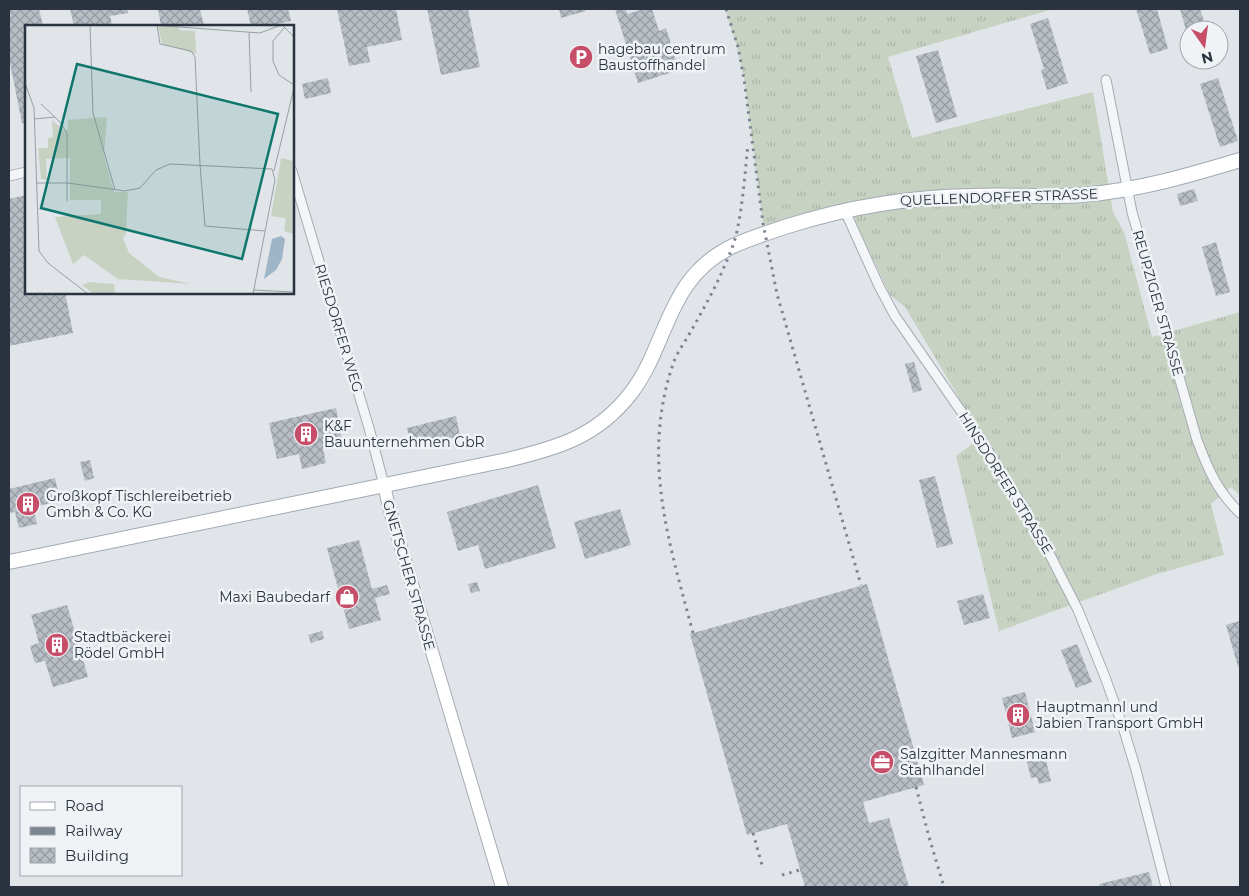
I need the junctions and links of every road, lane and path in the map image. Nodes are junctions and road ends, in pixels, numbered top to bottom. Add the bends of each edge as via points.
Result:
1 (1106, 80) dead end
2 (1240, 160) edge
3 (25, 172) edge
4 (9, 176) edge
5 (294, 179) edge
6 (1127, 189) junction
7 (845, 211) junction
8 (384, 485) junction
9 (1240, 513) edge
10 (9, 562) edge
11 (502, 887) edge
12 (1166, 887) edge

1 - 6 street, REUPZIGER STRASSE
2 - 6 main road, QUELLENDORFER STRASSE via 1161,183
3 - 4 street
5 - 8 street, RIESDORFER WEG
6 - 7 main road, QUELLENDORFER STRASSE via 1071,196 937,197
6 - 9 street, REUPZIGER STRASSE via 1197,440 1208,470 1230,504
7 - 8 main road, QUELLENDORFER STRASSE via 749,240 722,252 704,266 681,292 648,365 631,393 609,417 586,434 533,454
7 - 12 street, HINSDORFER STRASSE via 895,316 1003,474 1064,580 1120,720
8 - 10 main road, GNETSCHER STRASSE
8 - 11 main road, GNETSCHER STRASSE

